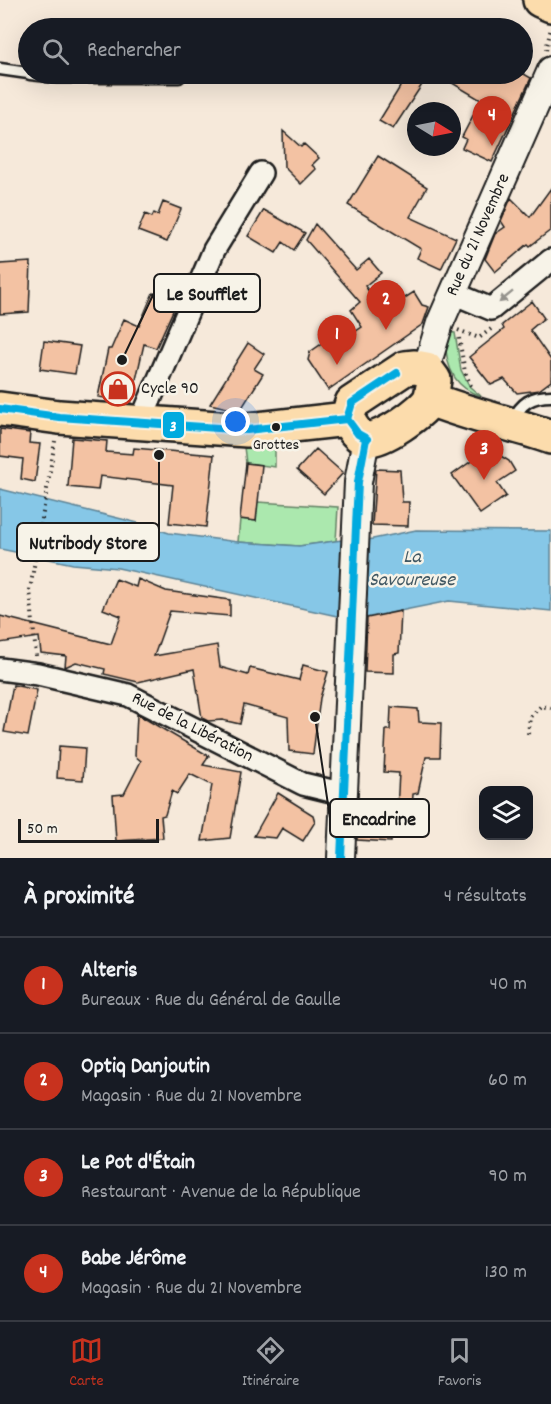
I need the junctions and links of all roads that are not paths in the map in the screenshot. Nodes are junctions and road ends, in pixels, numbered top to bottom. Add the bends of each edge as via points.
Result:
1 (540, 0) edge
2 (551, 5) edge
3 (0, 69) edge
4 (551, 70) edge
5 (18, 71) edge
6 (261, 173) dead end
7 (551, 260) edge
8 (453, 293) junction
9 (428, 384) junction
10 (551, 396) edge
11 (0, 409) edge
12 (140, 423) junction
13 (511, 423) junction
14 (357, 429) junction
15 (551, 437) edge
16 (0, 669) edge
17 (345, 794) junction
18 (341, 858) edge

1 - 2 main road
3 - 5 lane
4 - 8 street, Rue du 21 Novembre
6 - 12 street via 214,250
7 -> 8 street via 491,309
8 - 9 street, Rue du 21 Novembre via 440,323
9 - 13 main road via 462,412
9 - 14 main road via 421,409 382,437
9 - 14 main road via 405,368 352,403
10 - 13 lane via 540,396 520,405
11 - 12 main road
12 - 14 main road via 247,430
13 - 15 main road
14 - 17 street
16 - 17 street, Rue de la Libération via 128,695 303,784
17 - 18 street

